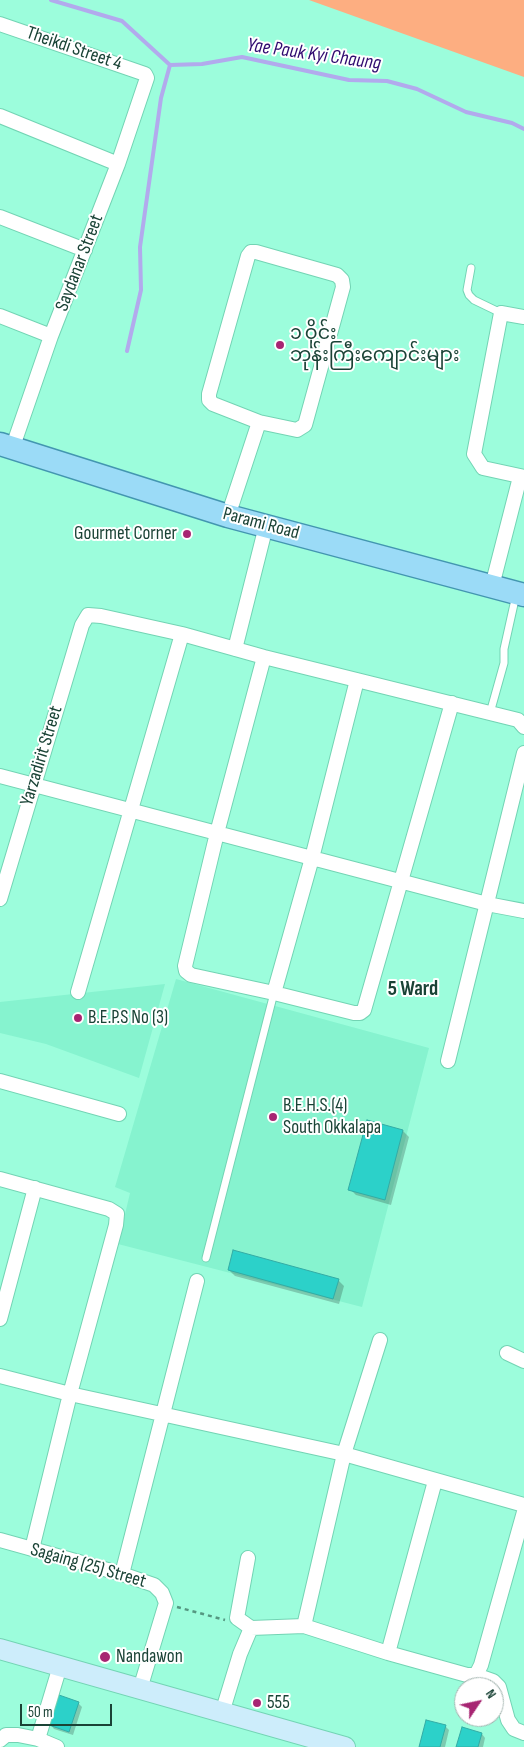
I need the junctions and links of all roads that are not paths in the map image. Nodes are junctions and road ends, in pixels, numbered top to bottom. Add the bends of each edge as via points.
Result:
1 (0, 24) edge
2 (146, 76) joint
3 (0, 116) edge
4 (118, 164) junction
5 (0, 217) edge
6 (85, 250) junction
7 (471, 268) dead end
8 (500, 313) junction
9 (0, 316) edge
10 (524, 318) edge
11 (51, 336) junction
12 (259, 422) junction
13 (6, 447) edge
14 (522, 477) edge
15 (228, 516) junction
16 (266, 526) junction
17 (492, 586) junction
18 (520, 594) edge
19 (182, 634) junction
20 (235, 650) junction
21 (264, 657) junction
22 (357, 680) junction
23 (452, 703) junction
24 (490, 714) junction
25 (524, 727) edge
26 (524, 753) edge
27 (0, 776) edge
28 (33, 785) junction
29 (130, 811) junction
30 (217, 834) junction
31 (312, 858) junction
32 (2, 882) edge
33 (402, 882) junction
34 (0, 899) edge
35 (487, 904) junction
36 (524, 911) edge
37 (78, 992) dead end
38 (274, 993) junction
39 (448, 1061) dead end
40 (0, 1081) edge
41 (119, 1114) dead end
42 (0, 1179) edge
43 (35, 1188) junction
44 (206, 1258) dead end
45 (197, 1281) dead end
46 (0, 1319) edge
47 (380, 1340) dead end
48 (507, 1353) dead end
49 (524, 1361) edge
50 (0, 1376) edge
51 (70, 1394) junction
52 (163, 1414) junction
53 (344, 1454) junction
54 (435, 1481) junction
55 (524, 1505) edge
56 (524, 1512) edge
57 (0, 1540) edge
58 (32, 1549) junction
59 (248, 1558) dead end
60 (122, 1574) junction
61 (304, 1626) junction
62 (250, 1628) junction
63 (0, 1649) edge
64 (388, 1653) junction
65 (60, 1666) junction
66 (476, 1675) junction
67 (140, 1689) junction
68 (222, 1713) junction
69 (524, 1733) edge
70 (38, 1739) junction
71 (0, 1740) edge
72 (57, 1747) edge
73 (342, 1747) edge

1 - 2 street, Theikdi Street 4
2 - 4 street, Saydanar Street
3 - 4 street
4 - 6 street, Saydanar Street
5 - 6 street
6 - 11 street, Saydanar Street
7 - 8 lane via 469,295
8 - 10 street
8 - 14 street via 474,454 483,468
9 - 11 street
11 - 13 street, Saydanar Street
12 - 12 street via 297,430 305,425 343,287 338,275 252,252 248,256 209,400
12 - 15 street
13 - 15 main road, Parami Road
14 - 17 street
15 - 16 main road, Parami Road
16 - 17 main road, Parami Road
16 - 20 street
17 - 18 main road, Parami Road
18 - 24 lane
19 - 20 street
19 - 28 street, Yarzadirit Street via 88,616 82,625
19 - 29 street
20 - 21 street
21 - 22 street
21 - 30 street
22 - 23 street
22 - 31 street
23 - 24 street
23 - 33 street
24 - 25 street via 518,720
26 - 35 street
27 - 28 street
28 - 29 street
28 - 32 street, Yarzadirit Street
29 - 30 street
29 - 37 street
30 - 31 street
30 - 38 street via 186,970 191,975
31 - 33 street
31 - 38 street
32 - 34 street, Yarzadirit Street
33 - 35 street
33 - 38 street via 364,1010 354,1013
35 - 36 street
35 - 39 street
38 - 44 lane
40 - 41 street
42 - 43 street
43 - 46 street
43 - 51 street via 117,1214
45 - 52 street
47 - 53 street
48 - 49 street
50 - 51 street
51 - 52 street
51 - 58 street
52 - 53 street
52 - 60 street
53 - 54 street
53 - 61 street
54 - 55 street
54 - 64 street
56 - 66 street
57 - 58 street, Sagaing (25) Street
58 - 60 street, Sagaing (25) Street
59 - 62 street via 237,1618
60 - 67 street, Sagaing (25) Street via 154,1585 166,1603
61 - 62 street
61 - 64 street
62 - 68 street
63 - 65 street
64 - 66 street
65 - 67 street
65 - 70 street
66 - 69 street via 493,1681 499,1687 508,1720 514,1729
67 - 68 street
68 - 73 street
70 - 71 street via 6,1735
70 - 72 street

